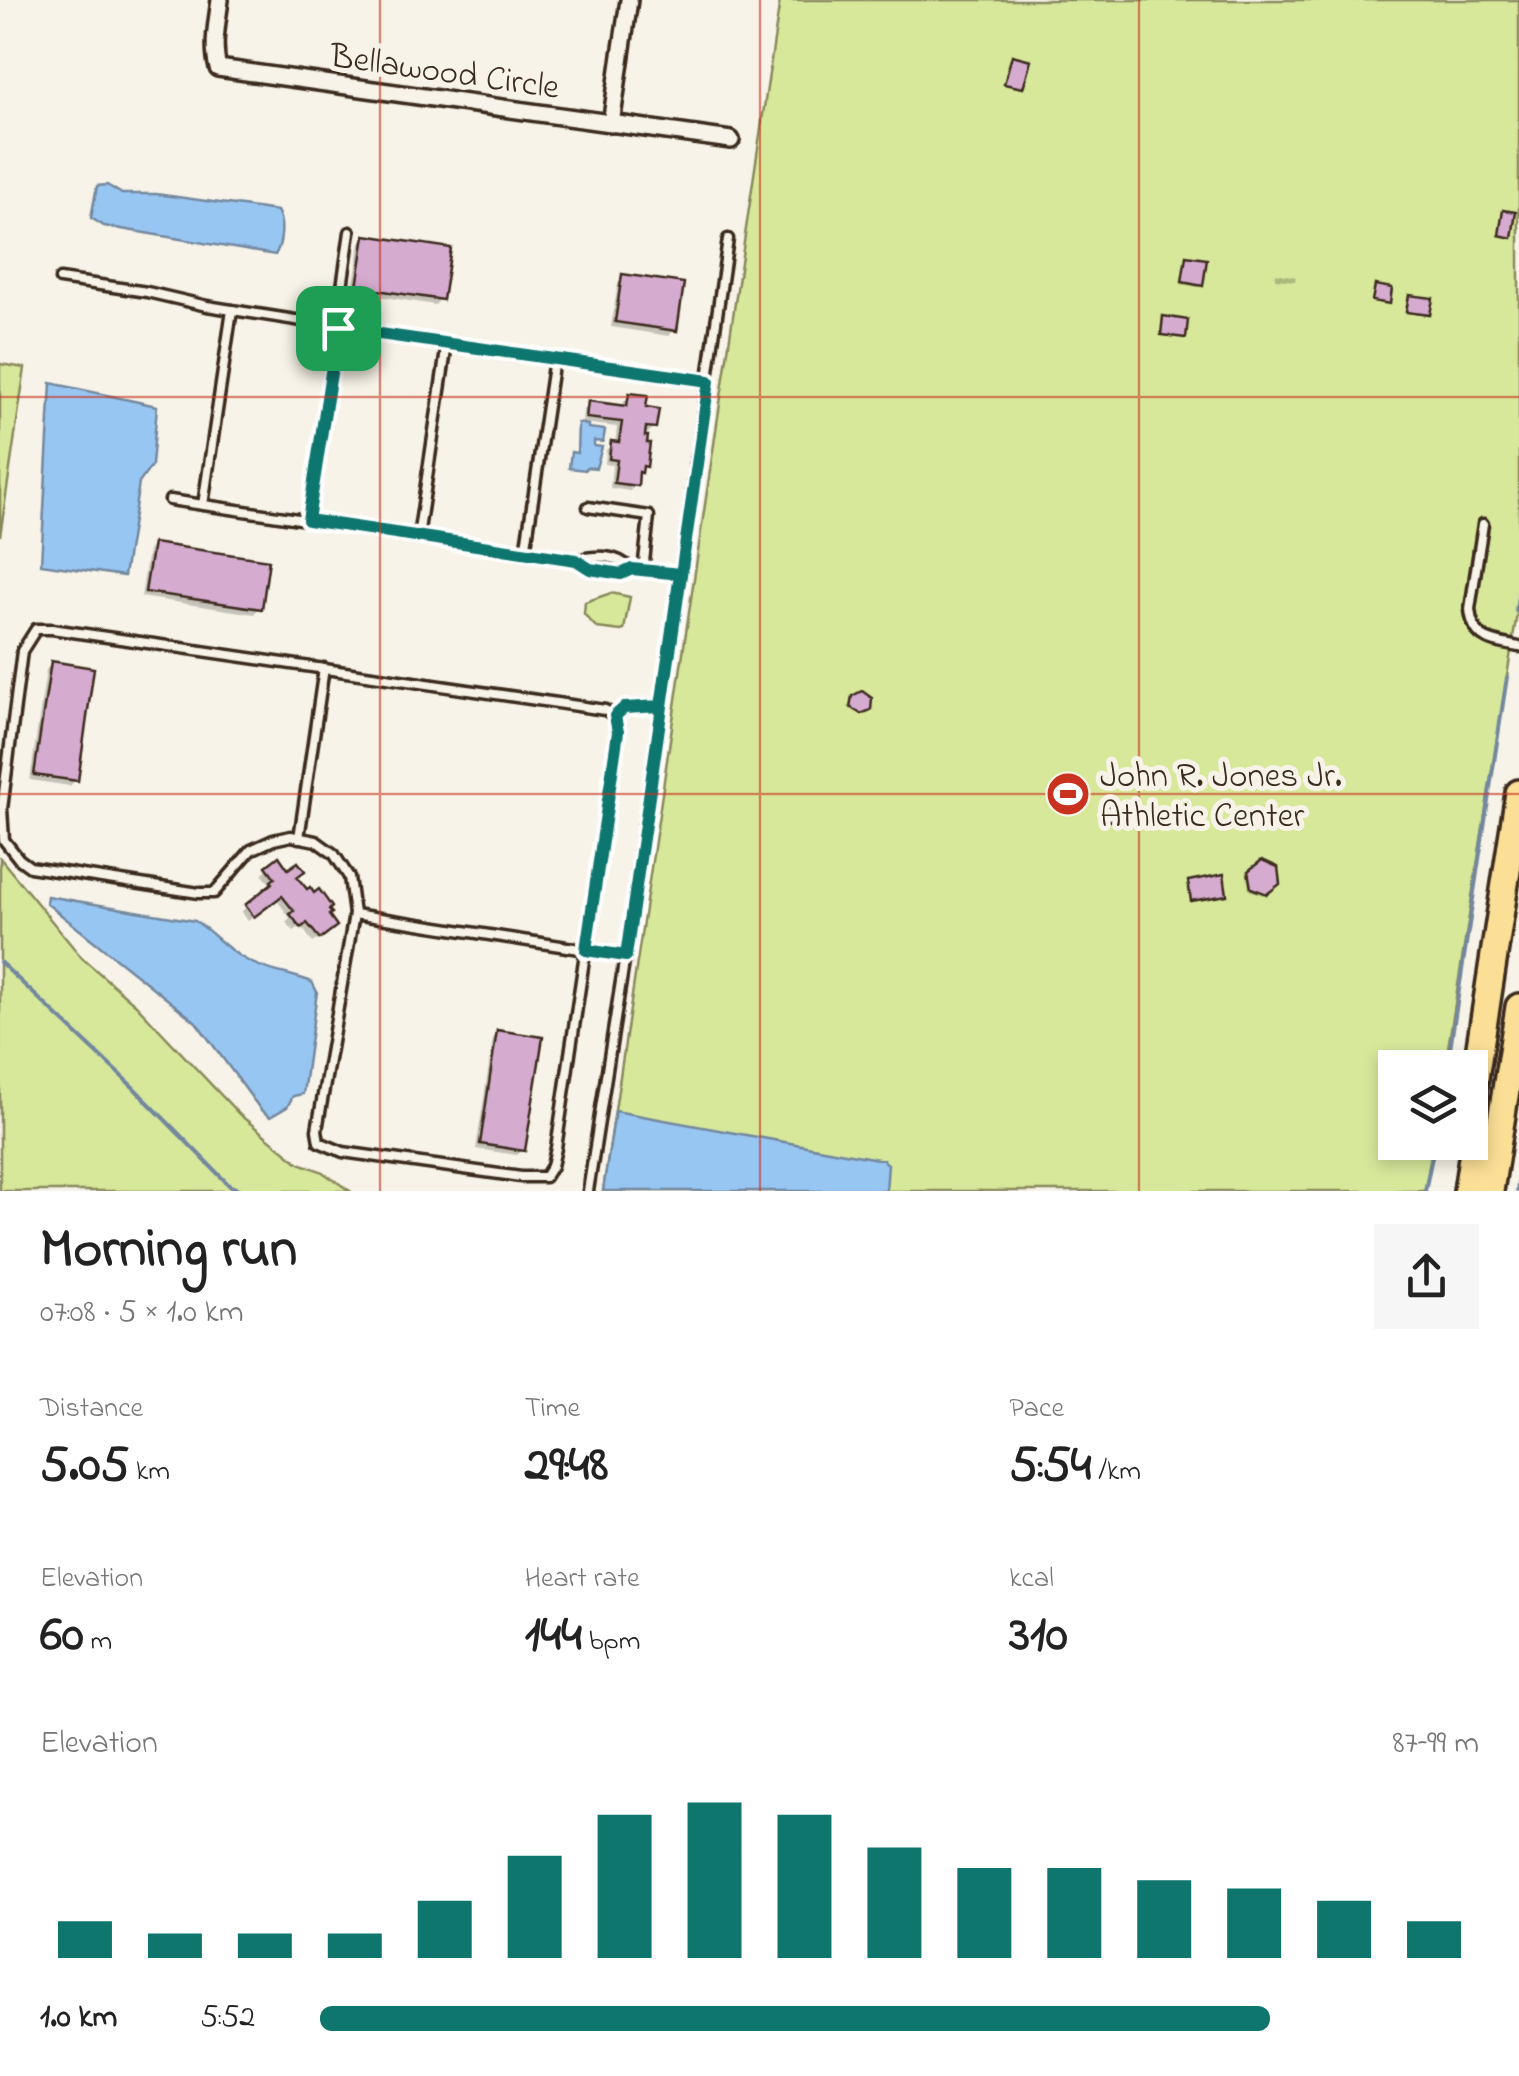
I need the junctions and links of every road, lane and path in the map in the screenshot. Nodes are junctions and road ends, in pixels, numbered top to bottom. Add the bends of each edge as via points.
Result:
1 (220, 0) edge
2 (629, 0) edge
3 (610, 124) junction
4 (730, 140) dead end
5 (350, 232) dead end
6 (728, 239) dead end
7 (60, 279) dead end
8 (232, 310) junction
9 (338, 328) junction
10 (447, 344) junction
11 (554, 359) junction
12 (709, 381) junction
13 (170, 500) dead end
14 (203, 505) junction
15 (588, 507) dead end
16 (308, 520) junction
17 (1483, 524) dead end
18 (418, 537) junction
19 (525, 552) junction
20 (576, 560) junction
21 (632, 569) junction
22 (643, 571) junction
23 (680, 574) junction
24 (1519, 647) edge
25 (324, 668) junction
26 (661, 706) junction
27 (615, 716) junction
28 (1519, 793) edge
29 (299, 838) junction
30 (354, 914) junction
31 (586, 950) junction
32 (626, 956) junction
33 (1519, 1007) edge
34 (1483, 1029) junction
35 (1517, 1034) edge
36 (1480, 1050) edge
37 (1519, 1066) edge
38 (1498, 1143) junction
39 (1463, 1160) edge
40 (1468, 1160) edge
41 (1460, 1188) edge
42 (588, 1191) edge
43 (1490, 1191) edge

1 - 3 street, Bellawood Circle via 218,68
2 - 3 street
3 - 4 street, Bellawood Circle
5 - 9 lane
6 - 12 lane
7 - 8 lane
8 - 9 lane
8 - 14 lane
9 - 10 lane
9 - 16 lane
10 - 11 lane
10 - 18 lane
11 - 12 lane
11 - 19 lane
12 - 23 lane
13 - 14 lane
14 - 16 lane
15 - 22 lane via 649,516
16 - 18 lane
17 - 24 lane via 1471,623 1488,640
18 - 19 lane
19 - 20 lane
20 - 21 lane via 621,574
20 - 21 lane via 622,559
21 - 22 lane
22 - 23 lane
23 - 26 lane
25 - 27 lane
25 - 29 lane
25 - 29 lane via 52,629 36,629 22,651 2,808 4,840 30,867 214,893 251,850
26 - 27 lane via 624,708
26 - 32 lane
27 - 31 lane
28 - 34 main road
29 - 30 lane via 334,854 348,877
30 - 31 lane
30 - 31 lane via 317,1130 319,1142 343,1152 545,1177 556,1148
31 - 32 lane
32 - 42 lane
33 - 35 main road
34 - 35 street
34 - 36 main road
35 - 38 main road
37 - 38 main road
38 - 43 main road
39 - 41 main road
40 - 41 main road

